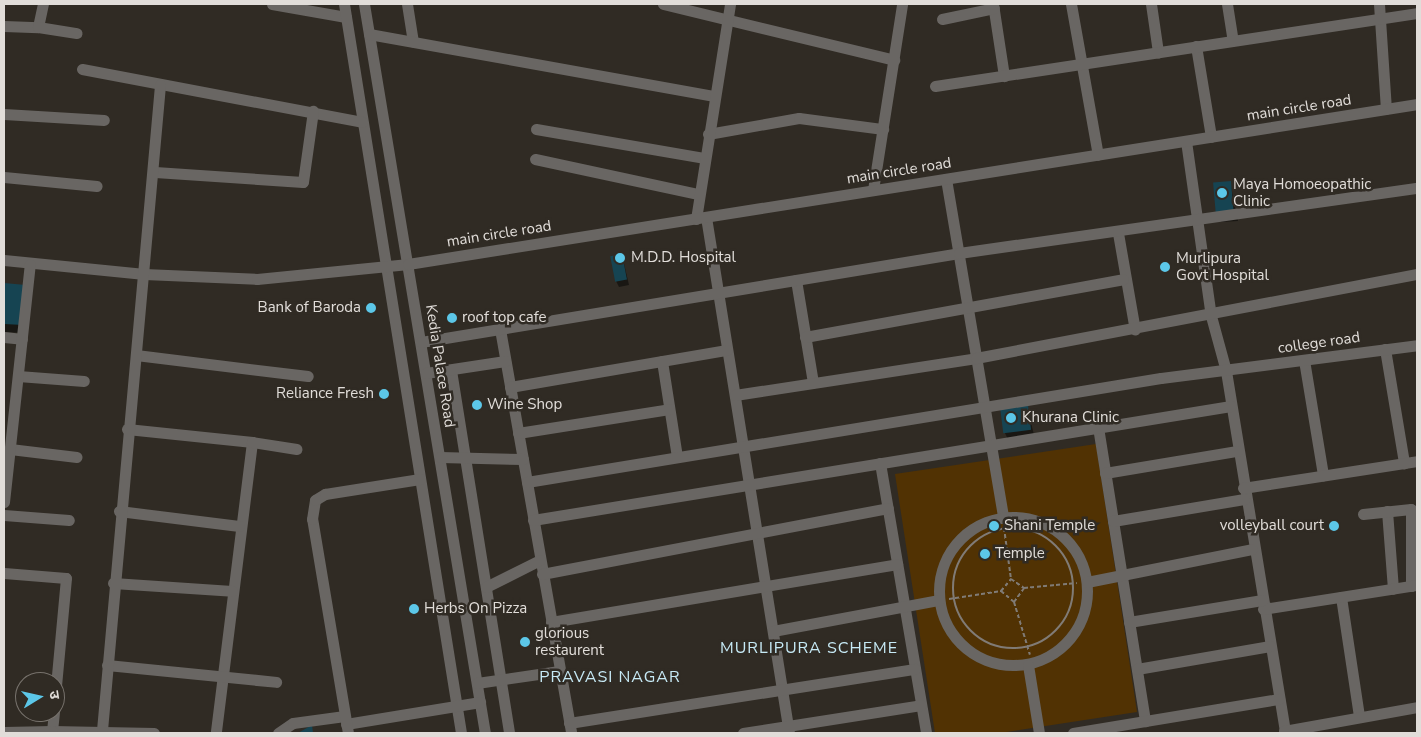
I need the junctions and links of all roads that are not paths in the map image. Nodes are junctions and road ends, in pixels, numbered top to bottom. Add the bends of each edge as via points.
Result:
1 (43, 4) edge
2 (272, 4) edge
3 (344, 4) edge
4 (364, 4) edge
5 (407, 4) edge
6 (663, 4) edge
7 (730, 4) edge
8 (902, 4) edge
9 (1071, 4) edge
10 (1150, 4) edge
11 (1227, 4) edge
12 (1379, 4) edge
13 (993, 6) edge
14 (1417, 13) edge
15 (728, 17) junction
16 (346, 18) junction
17 (942, 19) dead end
18 (1378, 19) junction
19 (4, 26) edge
20 (38, 27) junction
21 (77, 32) dead end
22 (369, 34) junction
23 (1233, 41) junction
24 (413, 42) junction
25 (1196, 46) junction
26 (1158, 52) junction
27 (894, 60) junction
28 (1082, 64) junction
29 (82, 69) dead end
30 (1004, 76) junction
31 (160, 85) junction
32 (935, 86) dead end
33 (714, 96) junction
34 (1417, 104) edge
35 (1386, 109) junction
36 (313, 112) junction
37 (4, 114) edge
38 (104, 120) dead end
39 (362, 122) junction
40 (536, 129) dead end
41 (883, 129) junction
42 (708, 134) junction
43 (1211, 137) junction
44 (1186, 141) junction
45 (1098, 155) junction
46 (704, 158) junction
47 (535, 160) dead end
48 (155, 172) junction
49 (4, 178) edge
50 (946, 179) junction
51 (97, 186) dead end
52 (1417, 188) edge
53 (873, 190) junction
54 (698, 194) junction
55 (701, 218) junction
56 (1197, 222) junction
57 (1118, 233) junction
58 (959, 253) junction
59 (4, 260) edge
60 (30, 264) junction
61 (408, 264) junction
62 (385, 266) junction
63 (144, 274) junction
64 (1417, 274) edge
65 (1124, 278) junction
66 (796, 280) junction
67 (718, 293) junction
68 (968, 310) junction
69 (1211, 316) junction
70 (500, 329) junction
71 (1135, 330) junction
72 (4, 337) edge
73 (805, 337) junction
74 (22, 339) junction
75 (421, 342) junction
76 (1417, 345) edge
77 (1386, 349) junction
78 (728, 350) junction
79 (136, 354) junction
80 (976, 358) junction
81 (1304, 360) junction
82 (505, 361) junction
83 (662, 361) junction
84 (451, 370) junction
85 (1226, 371) junction
86 (426, 373) junction
87 (18, 376) junction
88 (308, 376) dead end
89 (84, 381) dead end
90 (813, 383) junction
91 (510, 387) junction
92 (735, 395) junction
93 (8, 405) edge
94 (984, 406) junction
95 (1231, 406) junction
96 (669, 408) junction
97 (1098, 428) junction
98 (127, 429) junction
99 (518, 433) junction
100 (252, 442) junction
101 (991, 445) junction
102 (743, 446) junction
103 (296, 448) dead end
104 (10, 449) junction
105 (1237, 451) junction
106 (76, 456) dead end
107 (440, 457) junction
108 (677, 457) junction
109 (464, 458) junction
110 (522, 459) junction
111 (1417, 461) edge
112 (880, 463) junction
113 (1404, 463) junction
114 (1105, 474) junction
115 (1323, 476) junction
116 (5, 479) edge
117 (420, 479) junction
118 (527, 482) junction
119 (749, 485) junction
120 (1244, 493) junction
121 (4, 502) edge
122 (888, 508) junction
123 (1414, 508) edge
124 (119, 511) junction
125 (1387, 511) junction
126 (1364, 514) dead end
127 (4, 515) edge
128 (69, 520) dead end
129 (533, 520) junction
130 (1113, 520) junction
131 (1004, 523) junction
132 (239, 526) junction
133 (757, 533) junction
134 (1252, 549) junction
135 (540, 560) junction
136 (897, 564) junction
137 (4, 573) edge
138 (542, 574) junction
139 (1122, 575) junction
140 (1087, 582) junction
141 (112, 583) junction
142 (765, 585) junction
143 (1414, 585) edge
144 (486, 587) junction
145 (1393, 588) junction
146 (232, 591) junction
147 (1341, 597) junction
148 (939, 600) junction
149 (1262, 605) junction
150 (904, 606) junction
151 (551, 622) junction
152 (1129, 622) junction
153 (772, 631) junction
154 (1270, 646) junction
155 (1031, 664) junction
156 (107, 665) junction
157 (915, 668) junction
158 (1137, 669) junction
159 (560, 671) junction
160 (57, 672) edge
161 (222, 676) junction
162 (501, 680) junction
163 (276, 682) dead end
164 (477, 684) junction
165 (782, 689) junction
166 (1279, 699) junction
167 (480, 702) junction
168 (456, 706) junction
169 (921, 706) junction
170 (1417, 707) edge
171 (1359, 716) junction
172 (1145, 721) junction
173 (53, 722) edge
174 (346, 724) edge
175 (570, 728) edge
176 (102, 730) junction
177 (788, 730) edge
178 (52, 731) junction
179 (4, 732) edge
180 (131, 732) edge
181 (1284, 732) edge
182 (154, 733) edge
183 (216, 733) edge
184 (278, 733) edge
185 (461, 733) edge
186 (485, 733) edge
187 (510, 733) edge
188 (743, 733) edge
189 (926, 733) edge
190 (1039, 733) edge
191 (1073, 733) edge

1 - 20 street
2 - 16 street
3 - 16 street
4 - 22 street, Kedia Palace Road
5 - 24 street
6 - 15 street
7 - 15 street
8 - 27 street
9 - 28 street
10 - 26 street
11 - 23 street
12 - 18 street
13 - 17 street
13 - 30 street
14 - 18 street
15 - 27 street
15 - 33 street
16 - 39 street
18 - 23 street
18 - 35 street
19 - 20 street
20 - 21 street
22 - 24 street
22 - 61 street, Kedia Palace Road
23 - 25 street
24 - 33 street
25 - 26 street
25 - 43 street
26 - 28 street
27 - 41 street
28 - 30 street
28 - 45 street
29 - 31 street
30 - 32 street
31 - 36 street
31 - 48 street
33 - 42 street
34 - 35 street, main circle road
35 - 43 street, main circle road
36 - 39 street
36 - 48 street via 303,182
37 - 38 street
39 - 62 street
40 - 46 street
41 - 42 street via 799,118
41 - 53 street
42 - 46 street
43 - 44 street, main circle road
44 - 45 street, main circle road
44 - 56 street
45 - 50 street, main circle road
46 - 54 street
47 - 54 street
48 - 63 street
49 - 51 street
50 - 53 street, main circle road
50 - 58 street
52 - 56 street
53 - 55 street, main circle road
54 - 55 street
55 - 61 street, main circle road
55 - 67 street
56 - 57 street
56 - 69 street
57 - 58 street
57 - 65 street
58 - 66 street
58 - 68 street
59 - 60 street, main circle road
60 - 63 street, main circle road
60 - 74 street
61 - 62 street, main circle road
61 - 75 street, Kedia Palace Road
62 - 63 street, main circle road via 257,279
62 - 117 street
63 - 79 street
64 - 69 street
65 - 68 street
65 - 71 street
66 - 67 street
66 - 73 street
67 - 70 street
67 - 78 street
68 - 73 street
68 - 80 street
69 - 71 street
69 - 85 street
70 - 75 street
70 - 82 street
71 - 80 street
72 - 74 street
73 - 90 street
74 - 87 street
75 - 86 street, Kedia Palace Road
76 - 77 street, college road
77 - 81 street, college road
77 - 113 street
78 - 83 street
78 - 92 street
79 - 88 street
79 - 98 street
80 - 90 street
80 - 94 street
81 - 85 street, college road
81 - 115 street
82 - 84 street
82 - 91 street
83 - 91 street
83 - 96 street
84 - 86 street
84 - 109 street
85 - 94 street, college road
85 - 95 street
86 - 107 street, Kedia Palace Road
87 - 89 street
87 - 93 street
90 - 92 street
91 - 99 street
92 - 102 street
93 - 104 street
94 - 101 street
94 - 102 street, college road
95 - 97 street
95 - 105 street
96 - 99 street
96 - 108 street
97 - 101 street
97 - 114 street
98 - 100 street
98 - 124 street
99 - 110 street
100 - 103 street
100 - 132 street
101 - 112 street
101 - 131 street
102 - 108 street, college road
102 - 119 street
104 - 106 street
104 - 116 street
105 - 114 street
105 - 120 street
107 - 109 street
107 - 164 street, Kedia Palace Road
108 - 118 street, college road
109 - 110 street
109 - 144 street
110 - 118 street
111 - 113 street
112 - 119 street
112 - 122 street
113 - 115 street
114 - 130 street
115 - 120 street
116 - 121 street
117 - 168 street
117 - 174 street via 325,494 315,500 312,519
118 - 129 street
119 - 129 street
119 - 133 street
120 - 130 street
120 - 134 street
122 - 133 street
122 - 136 street
123 - 125 street
123 - 143 street
124 - 132 street
124 - 141 street
125 - 126 street
125 - 145 street
127 - 128 street
129 - 135 street
130 - 139 street
131 - 140 street via 1036,520 1065,538 1083,566
131 - 148 street via 968,532 954,545 939,581
132 - 146 street
133 - 138 street
133 - 142 street
134 - 139 street
134 - 149 street
135 - 138 street
135 - 144 street
136 - 142 street
136 - 150 street
137 - 160 street via 66,578
138 - 151 street
139 - 140 street
139 - 152 street
140 - 155 street via 1083,617 1075,633 1056,652
141 - 146 street
141 - 156 street
142 - 151 street
142 - 153 street
143 - 145 street
144 - 162 street
145 - 147 street
146 - 161 street
147 - 149 street
147 - 171 street
148 - 150 street
148 - 155 street via 944,620 970,652 1008,666
149 - 152 street
149 - 154 street
150 - 153 street
150 - 157 street
151 - 159 street
152 - 158 street
153 - 165 street
154 - 158 street
154 - 166 street
155 - 190 street
156 - 161 street
156 - 176 street
157 - 165 street
157 - 169 street
158 - 172 street
159 - 162 street
159 - 175 street
161 - 163 street
161 - 183 street
162 - 164 street
162 - 187 street
164 - 167 street, Kedia Palace Road
165 - 175 street
165 - 177 street
166 - 172 street
166 - 181 street
167 - 168 street
167 - 186 street, Kedia Palace Road
168 - 174 street
168 - 185 street
169 - 177 street
169 - 189 street
170 - 171 street
171 - 181 street
172 - 191 street
173 - 178 street
174 - 184 street via 293,723
176 - 178 street
176 - 180 street
177 - 188 street
178 - 179 street
180 - 182 street

